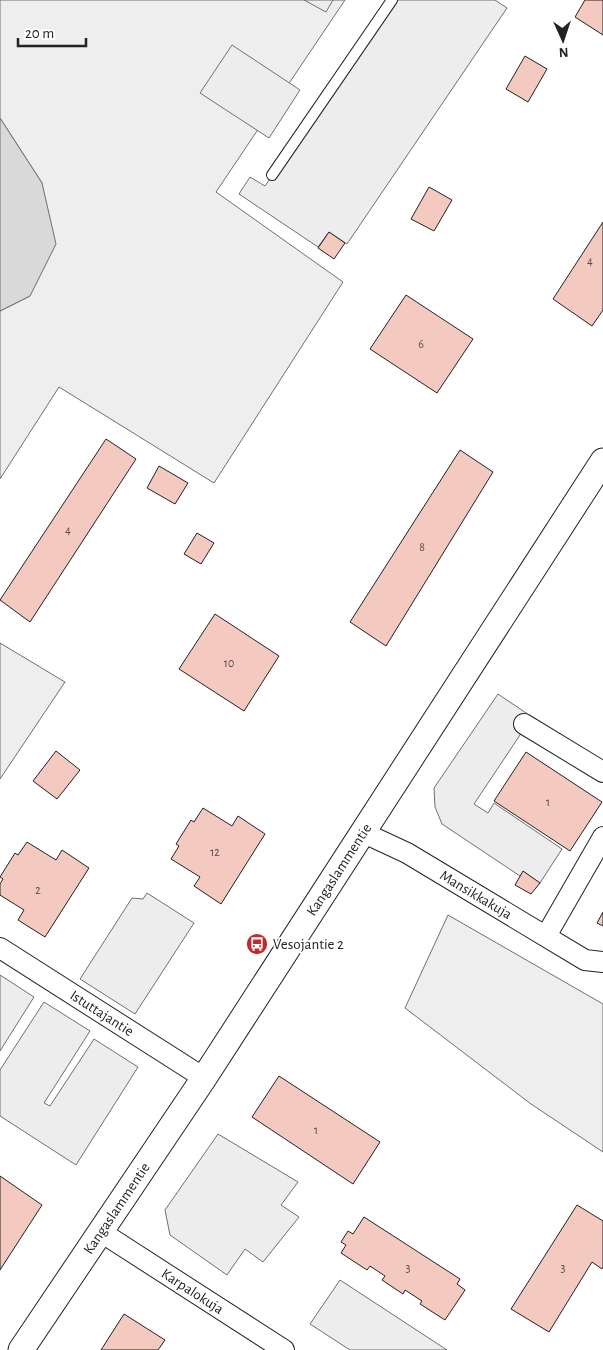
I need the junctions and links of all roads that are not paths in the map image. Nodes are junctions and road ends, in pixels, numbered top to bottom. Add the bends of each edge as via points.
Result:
1 (392, 0) edge
2 (272, 175) dead end
3 (603, 461) edge
4 (524, 724) dead end
5 (603, 772) edge
6 (364, 833) junction
7 (603, 837) edge
8 (546, 936) junction
9 (0, 948) edge
10 (594, 961) edge
11 (204, 1078) junction
12 (101, 1232) junction
13 (21, 1350) edge
14 (284, 1350) edge

1 - 2 lane
3 - 6 street, Kangaslammentie
4 - 5 street
6 - 8 street, Mansikkakuja via 407,853
6 - 11 street, Kangaslammentie
7 - 8 street
8 - 10 street, Mansikkakuja
9 - 11 street, Istuttajantie
11 - 12 street, Kangaslammentie
12 - 13 street, Kangaslammentie
12 - 14 street, Karpalokuja

